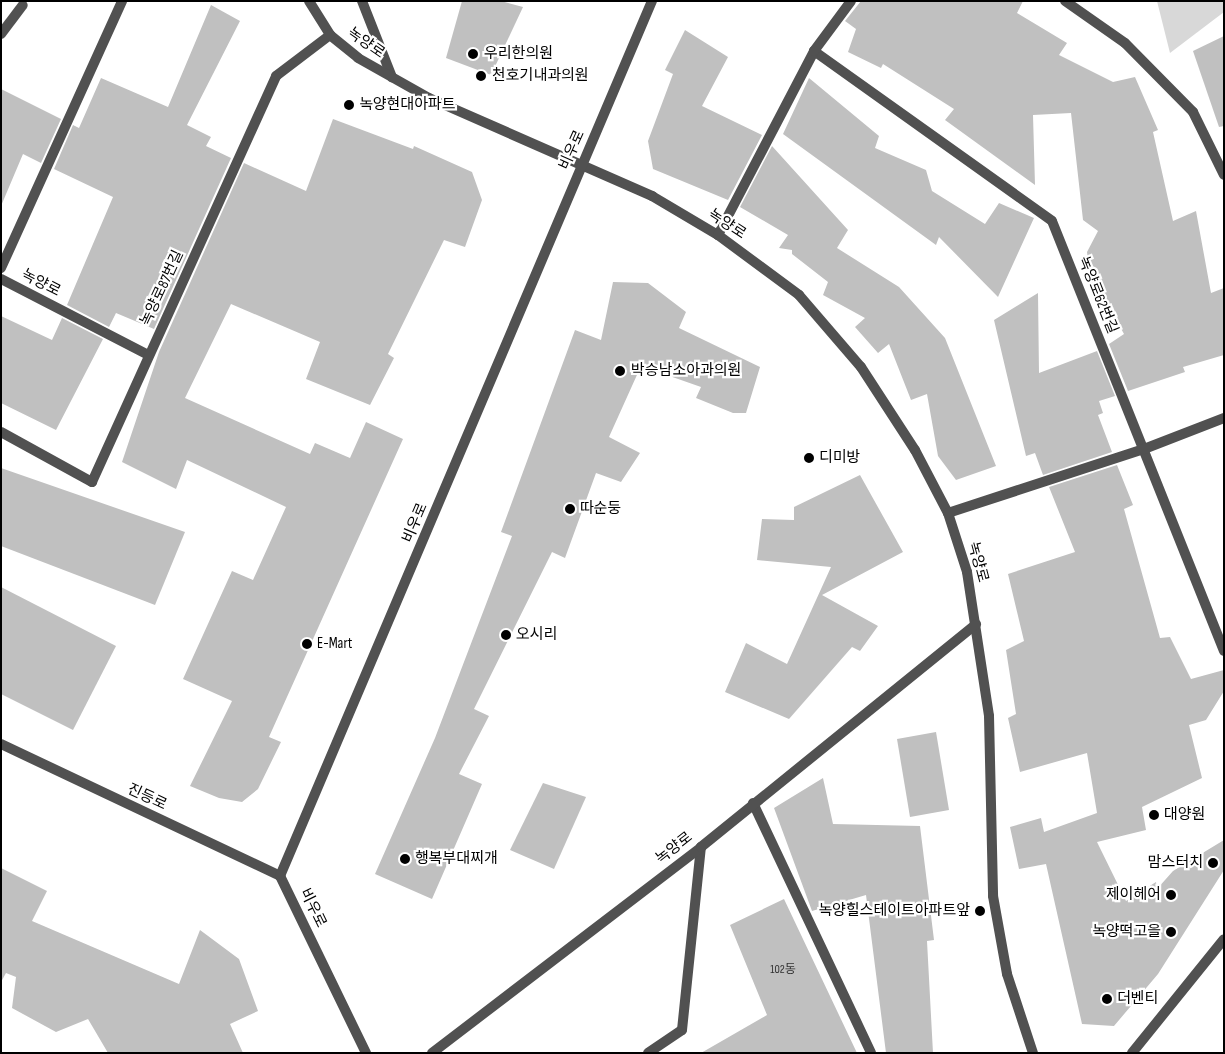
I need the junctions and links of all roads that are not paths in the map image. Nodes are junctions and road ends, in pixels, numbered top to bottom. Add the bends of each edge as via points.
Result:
1 (122, 1) edge
2 (309, 1) edge
3 (362, 1) edge
4 (652, 1) edge
5 (851, 1) edge
6 (1065, 1) edge
7 (23, 5) dead end
8 (1, 34) edge
9 (330, 35) junction
10 (814, 51) junction
11 (392, 78) junction
12 (581, 167) junction
13 (1224, 175) edge
14 (718, 235) junction
15 (1, 268) edge
16 (1, 279) edge
17 (148, 355) junction
18 (1224, 418) edge
19 (1, 432) edge
20 (1144, 449) junction
21 (948, 513) junction
22 (976, 624) junction
23 (1224, 651) edge
24 (1, 744) edge
25 (753, 802) junction
26 (701, 847) junction
27 (280, 876) junction
28 (1224, 939) edge
29 (366, 1053) edge
30 (432, 1053) edge
31 (648, 1053) edge
32 (870, 1053) edge
33 (1033, 1053) edge
34 (1132, 1053) edge

1 - 15 street, 녹양로
2 - 9 street, 녹양로
3 - 11 street
4 - 12 street, 비우로
5 - 10 street
6 - 13 street via 1125,43 1194,112
7 - 8 street
9 - 11 street, 녹양로 via 358,58
9 - 17 street, 녹양로87번길 via 276,76
10 - 14 street
10 - 20 street, 녹양로62번길 via 1052,221
11 - 12 street, 녹양로
12 - 14 street, 녹양로 via 652,196
12 - 27 street, 비우로
14 - 21 street, 녹양로 via 799,295 861,368 915,450
16 - 17 street, 녹양로
17 - 19 street, 녹양로87번길 via 92,482
18 - 20 street
20 - 21 street
20 - 23 street, 녹양로62번길
21 - 22 street, 녹양로 via 967,572
22 - 25 street, 녹양로
22 - 33 street, 녹양로 via 989,716 993,896 1006,974
24 - 27 street, 진등로
25 - 26 street, 녹양로
25 - 32 street
26 - 30 street, 녹양로
26 - 31 street via 682,1030
27 - 29 street, 비우로
28 - 34 street

